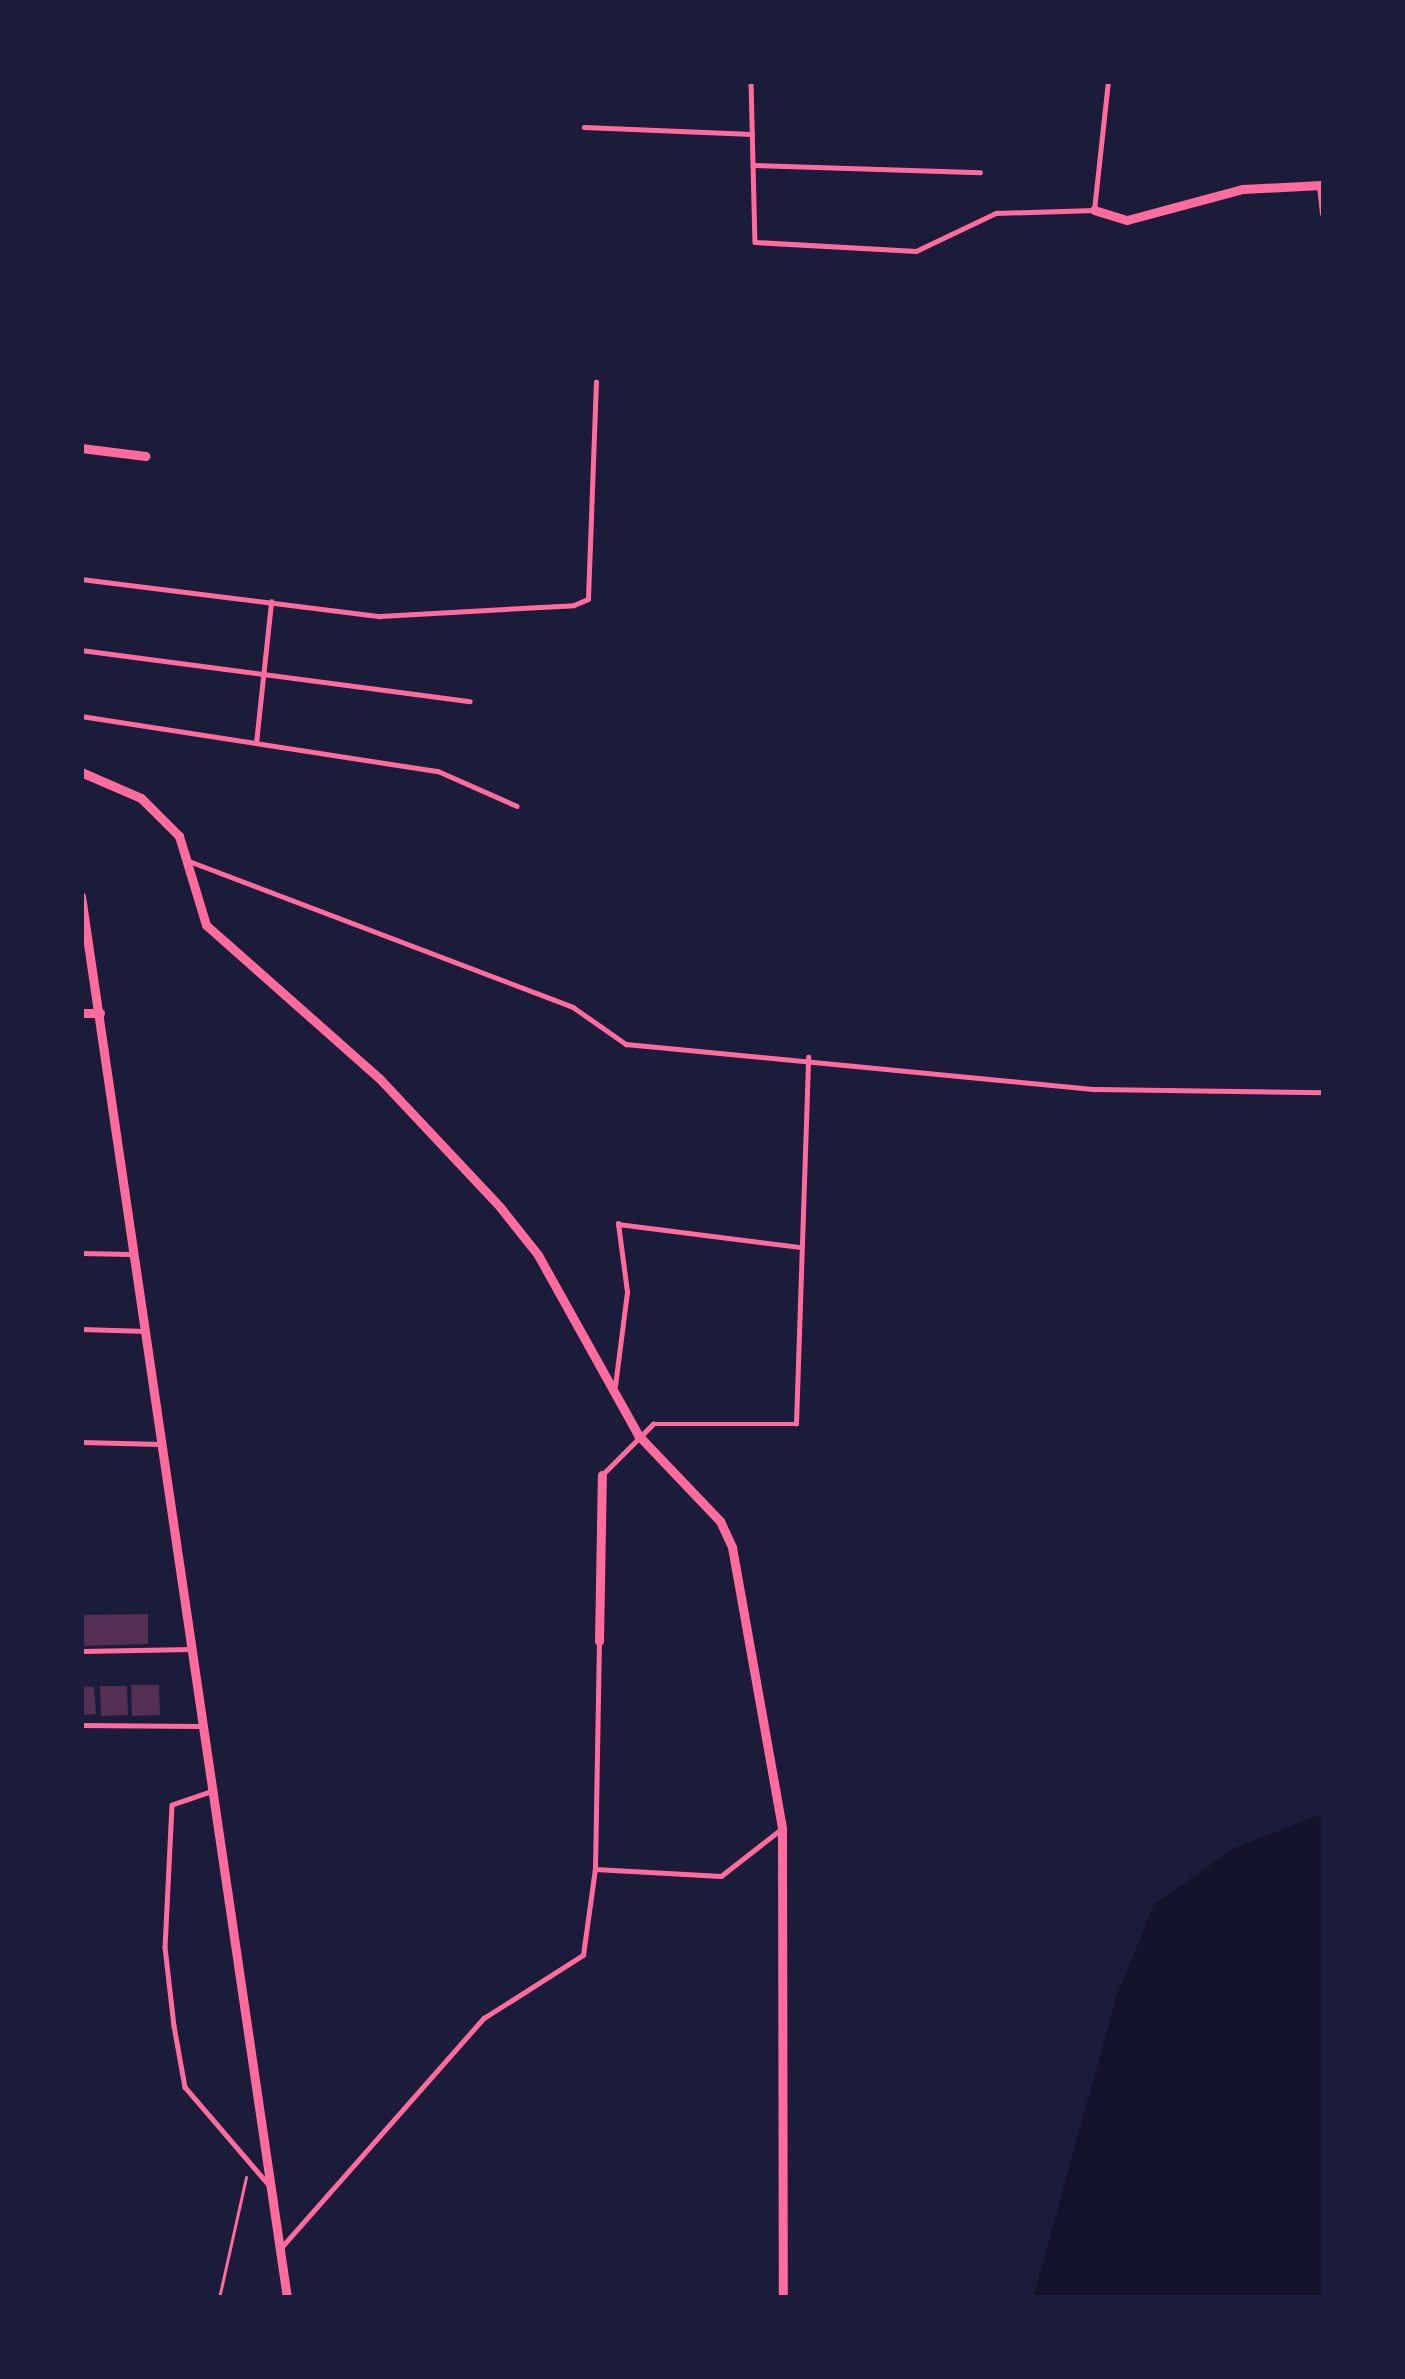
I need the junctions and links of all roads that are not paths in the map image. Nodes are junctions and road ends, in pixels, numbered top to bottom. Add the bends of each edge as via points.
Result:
1 (751, 81) edge
2 (1108, 81) edge
3 (584, 127) dead end
4 (752, 134) junction
5 (753, 165) junction
6 (980, 172) dead end
7 (1094, 210) junction
8 (1324, 213) edge
9 (596, 382) dead end
10 (81, 448) edge
11 (146, 456) dead end
12 (81, 579) edge
13 (271, 602) junction
14 (81, 650) edge
15 (266, 674) junction
16 (470, 701) dead end
17 (81, 716) edge
18 (256, 743) junction
19 (81, 772) edge
20 (517, 806) dead end
21 (188, 861) junction
22 (81, 896) edge
23 (81, 1013) edge
24 (100, 1013) junction
25 (808, 1058) junction
26 (1324, 1092) edge
27 (801, 1247) junction
28 (81, 1253) edge
29 (135, 1255) junction
30 (81, 1329) edge
31 (146, 1330) junction
32 (614, 1398) junction
33 (638, 1436) junction
34 (81, 1442) edge
35 (161, 1444) junction
36 (602, 1474) joint
37 (599, 1641) joint
38 (192, 1649) junction
39 (81, 1651) edge
40 (81, 1725) edge
41 (206, 1726) junction
42 (213, 1791) junction
43 (782, 1828) junction
44 (595, 1868) junction
45 (269, 2185) junction
46 (280, 2248) junction
47 (287, 2298) edge
48 (784, 2298) edge

1 - 4 lane
2 - 7 lane
3 - 4 lane
4 - 5 lane
5 - 6 lane
5 - 7 lane via 755,242 916,251 996,213
7 - 8 street via 1126,220 1243,189 1321,185
9 - 13 lane via 588,599 380,616
10 - 11 street
12 - 13 lane
13 - 15 lane
14 - 15 lane
15 - 16 lane
15 - 18 lane
17 - 18 lane
18 - 20 lane via 438,771
19 - 21 street via 141,798 179,836
21 - 25 lane via 573,1006 626,1044
21 - 32 street via 206,925 379,1078 538,1255
22 - 24 street
23 - 24 street
24 - 29 street
25 - 26 lane via 1095,1089
25 - 27 lane
27 - 32 lane via 618,1224 627,1292
27 - 33 lane via 796,1424 653,1424
28 - 29 lane
29 - 31 street
30 - 31 lane
31 - 35 street
32 - 33 street
33 - 36 lane
33 - 43 street via 692,1486 732,1547
34 - 35 lane
35 - 38 street
36 - 37 street
37 - 44 lane
38 - 39 lane
38 - 41 street
40 - 41 lane
41 - 42 street
42 - 45 street
42 - 45 lane via 172,1805 165,1947 185,2087
43 - 44 lane via 721,1876
43 - 48 street
44 - 46 lane via 583,1955 484,2018
45 - 46 street
46 - 47 street

